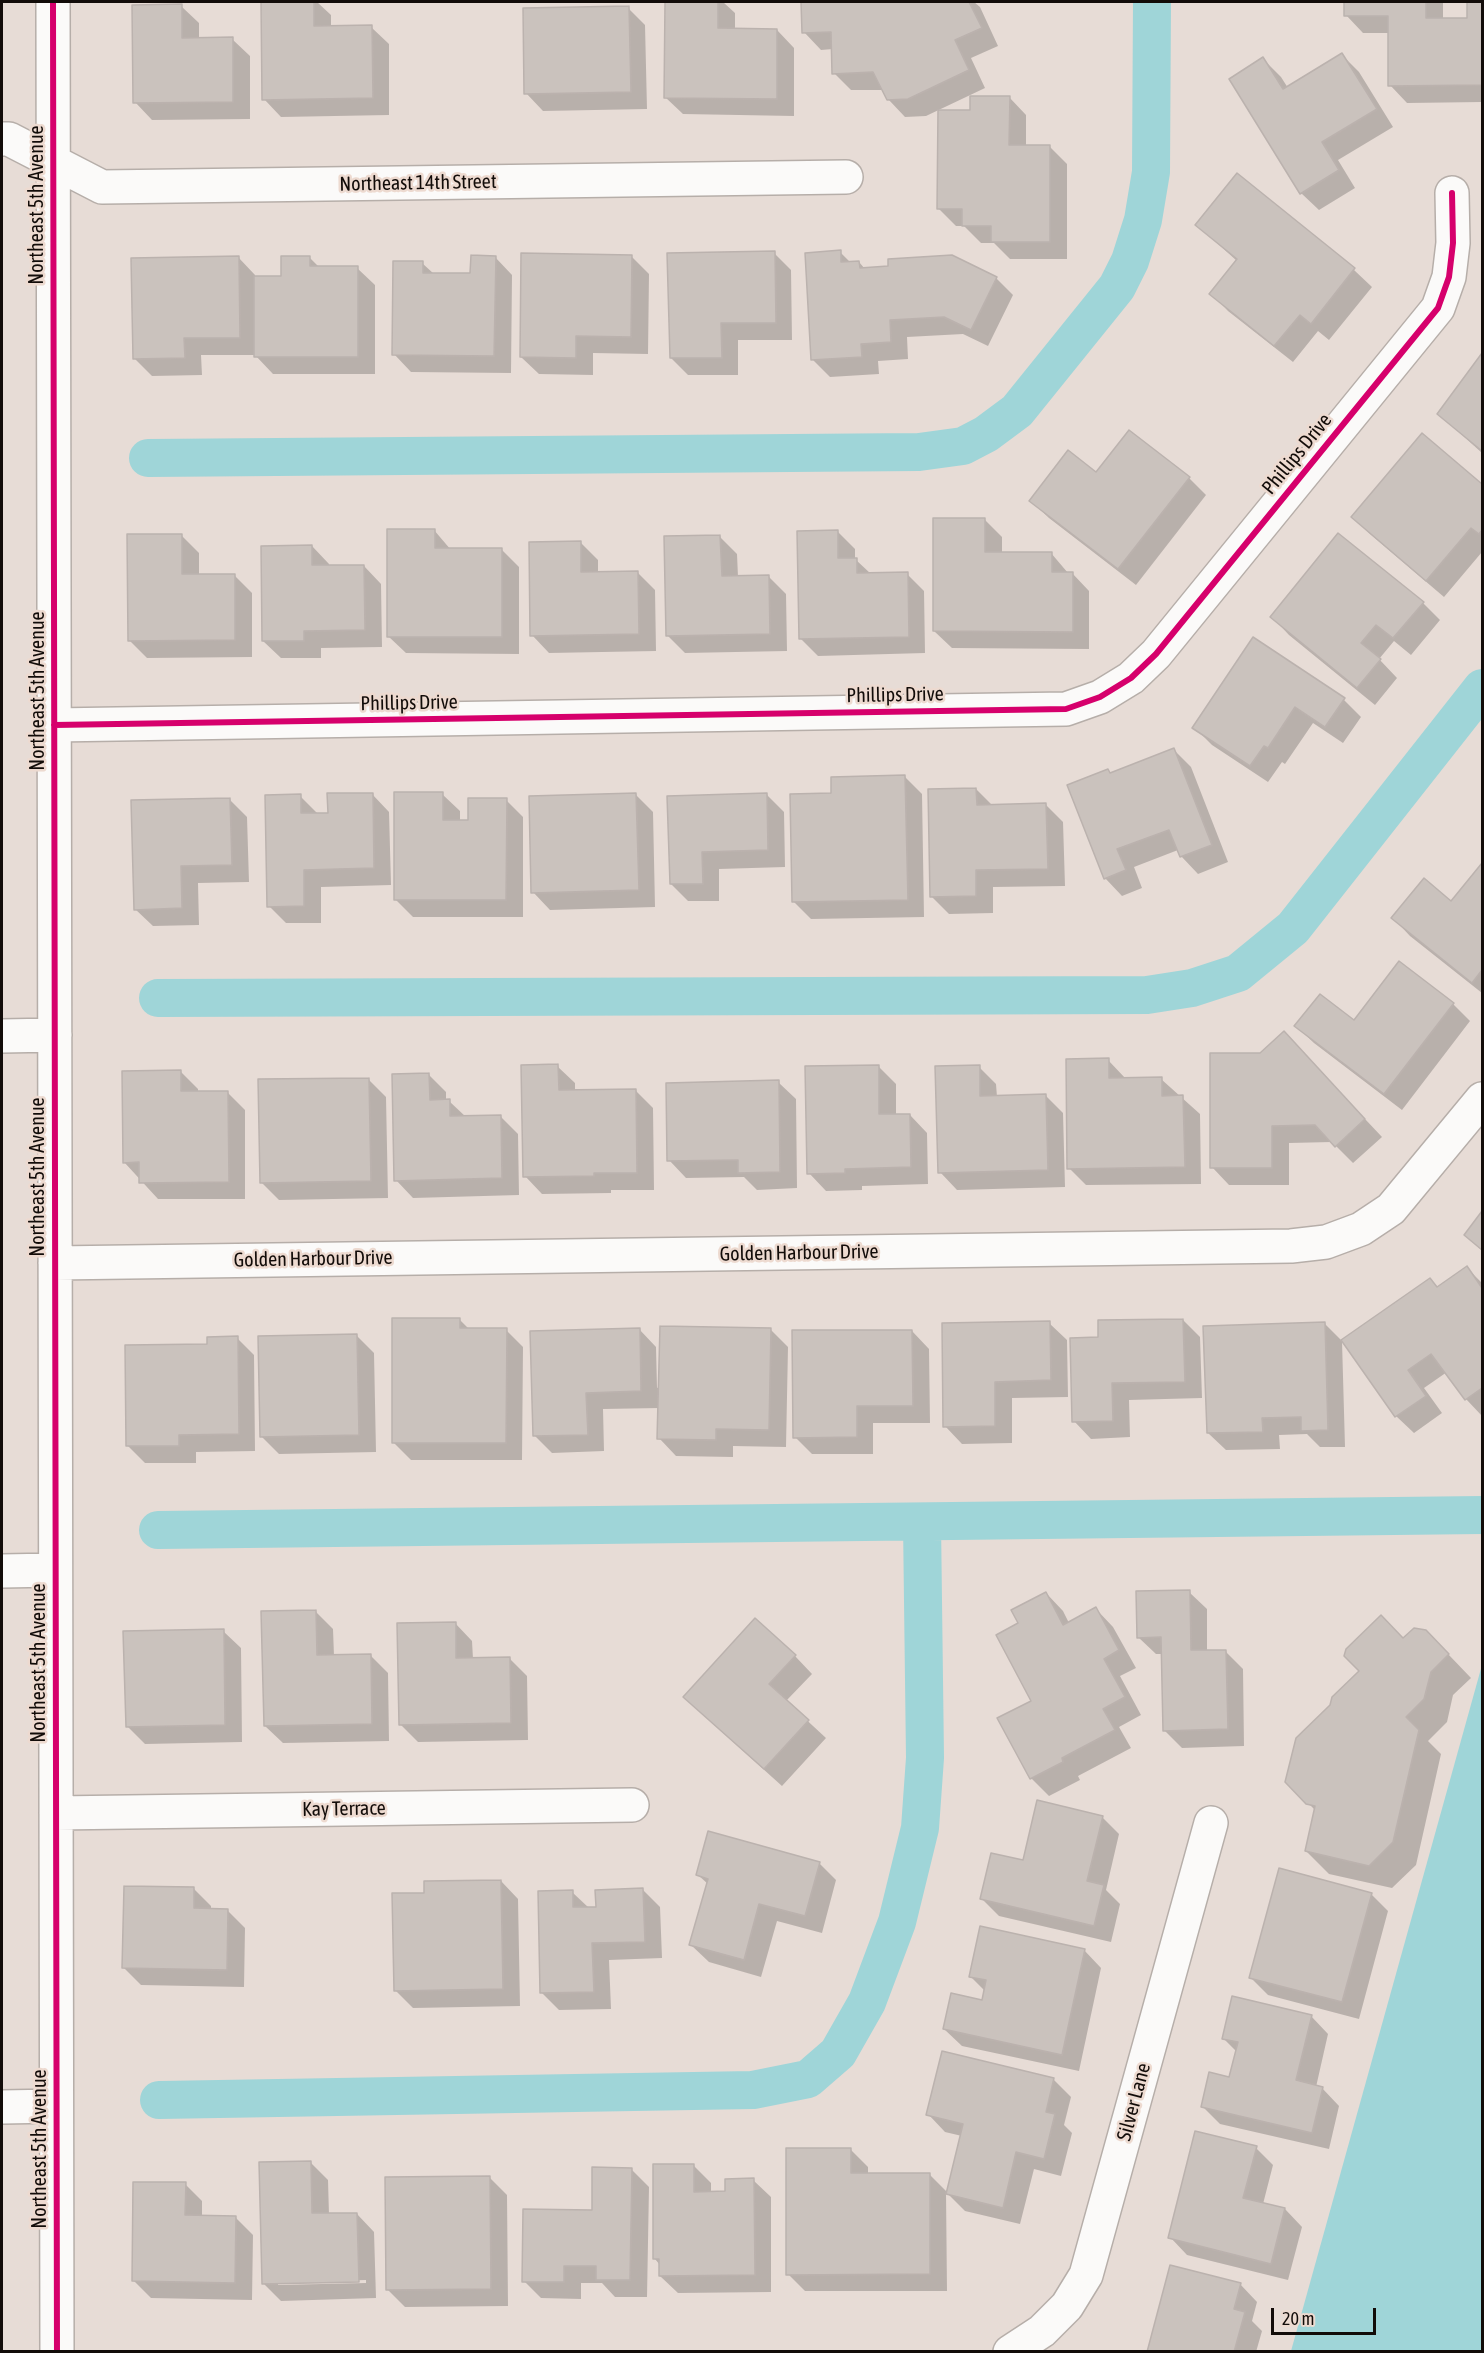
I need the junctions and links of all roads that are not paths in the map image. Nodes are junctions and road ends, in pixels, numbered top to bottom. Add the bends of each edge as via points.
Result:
1 (53, 2) edge
2 (2, 139) edge
3 (53, 162) junction
4 (846, 177) dead end
5 (1452, 193) dead end
6 (54, 725) junction
7 (55, 1035) junction
8 (2, 1036) edge
9 (1482, 1099) edge
10 (55, 1263) junction
11 (2, 1570) edge
12 (55, 1570) junction
13 (632, 1805) dead end
14 (56, 1813) junction
15 (1211, 1823) dead end
16 (56, 2106) junction
17 (2, 2107) edge
18 (57, 2352) edge
19 (1010, 2352) edge

1 - 3 street, Northeast 5th Avenue
2 - 3 street, Northeast 14th Street
3 - 4 street, Northeast 14th Street via 102,187
3 - 6 street, Northeast 5th Avenue
5 - 6 street, Phillips Drive via 1449,277 1438,308 1156,654 1131,678 1100,697 1066,709
6 - 7 street, Northeast 5th Avenue
7 - 8 street
7 - 10 street, Northeast 5th Avenue
9 - 10 street, Golden Harbour Drive via 1391,1209 1360,1229 1326,1242 1291,1246
10 - 12 street, Northeast 5th Avenue
11 - 12 street
12 - 14 street, Northeast 5th Avenue
13 - 14 street, Kay Terrace
14 - 16 street, Northeast 5th Avenue
15 - 19 street, Silver Lane via 1086,2275 1067,2306 1042,2331
16 - 17 street
16 - 18 street, Northeast 5th Avenue

